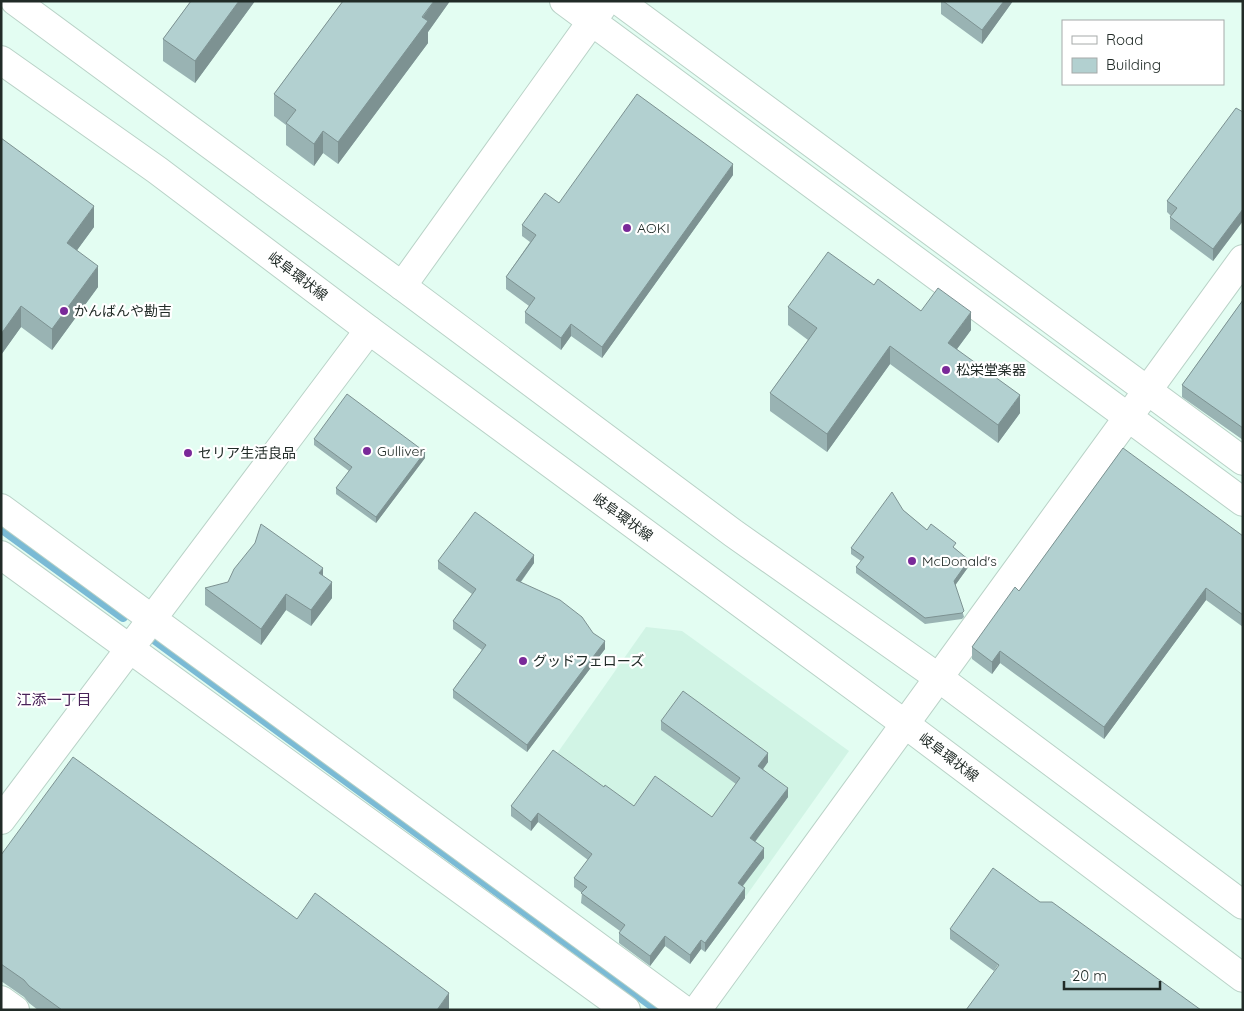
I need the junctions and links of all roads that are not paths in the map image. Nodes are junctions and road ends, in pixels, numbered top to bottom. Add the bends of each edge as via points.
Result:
1 (15, 1) edge
2 (564, 1) edge
3 (619, 1) edge
4 (599, 11) edge
5 (1, 60) edge
6 (1243, 259) edge
7 (402, 286) junction
8 (369, 330) junction
9 (1148, 390) junction
10 (1129, 416) junction
11 (1243, 461) edge
12 (1243, 502) edge
13 (1, 508) edge
14 (1, 555) edge
15 (152, 619) junction
16 (130, 648) junction
17 (939, 678) junction
18 (905, 724) junction
19 (1, 820) edge
20 (1243, 906) edge
21 (1243, 978) edge
22 (1, 1000) edge
23 (15, 1010) edge
24 (626, 1010) edge
25 (684, 1010) edge
26 (697, 1010) edge

1 - 7 street
2 - 4 street
3 - 9 street
4 - 7 street
4 - 10 street
5 - 8 street, 岐阜環状線 via 157,170
6 - 9 street
7 - 17 street via 733,533
8 - 15 street
8 - 18 street, 岐阜環状線
9 - 10 street
9 - 11 street
10 - 12 street
10 - 17 street
13 - 15 street
14 - 16 street
15 - 16 street
15 - 25 street
16 - 19 street
16 - 24 street
17 - 18 street
17 - 20 street
18 - 21 street, 岐阜環状線
18 - 26 street
22 - 23 street

